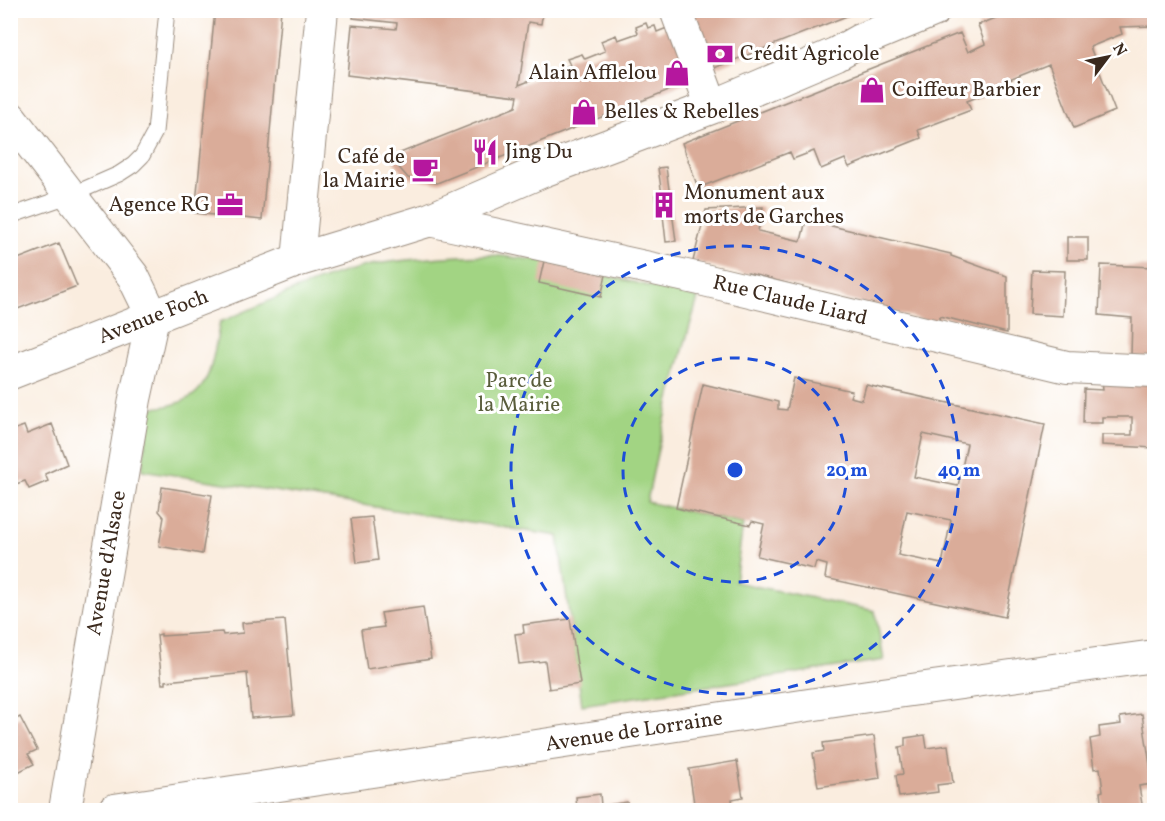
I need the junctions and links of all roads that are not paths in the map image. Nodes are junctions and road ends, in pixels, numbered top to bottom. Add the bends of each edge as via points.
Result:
1 (167, 10) edge
2 (322, 10) edge
3 (676, 10) edge
4 (934, 10) edge
5 (712, 107) junction
6 (10, 117) edge
7 (71, 195) junction
8 (10, 216) edge
9 (429, 220) junction
10 (298, 260) junction
11 (153, 316) junction
12 (1155, 371) edge
13 (10, 374) edge
14 (1155, 656) edge
15 (65, 810) edge
16 (114, 810) edge

1 - 7 lane via 158,113 149,144 133,165
2 - 10 street
3 - 5 street
4 - 5 street, Avenue Foch
5 - 9 street, Avenue Foch via 544,170
6 - 7 street
7 - 8 lane
7 - 11 street via 133,276
9 - 10 street, Avenue Foch
9 - 12 street, Rue Claude Liard via 700,279 1067,367
10 - 11 street, Avenue Foch
11 - 13 street, Avenue Foch
11 - 15 street, Avenue d'Alsace via 135,399
14 - 16 street, Avenue de Lorraine

